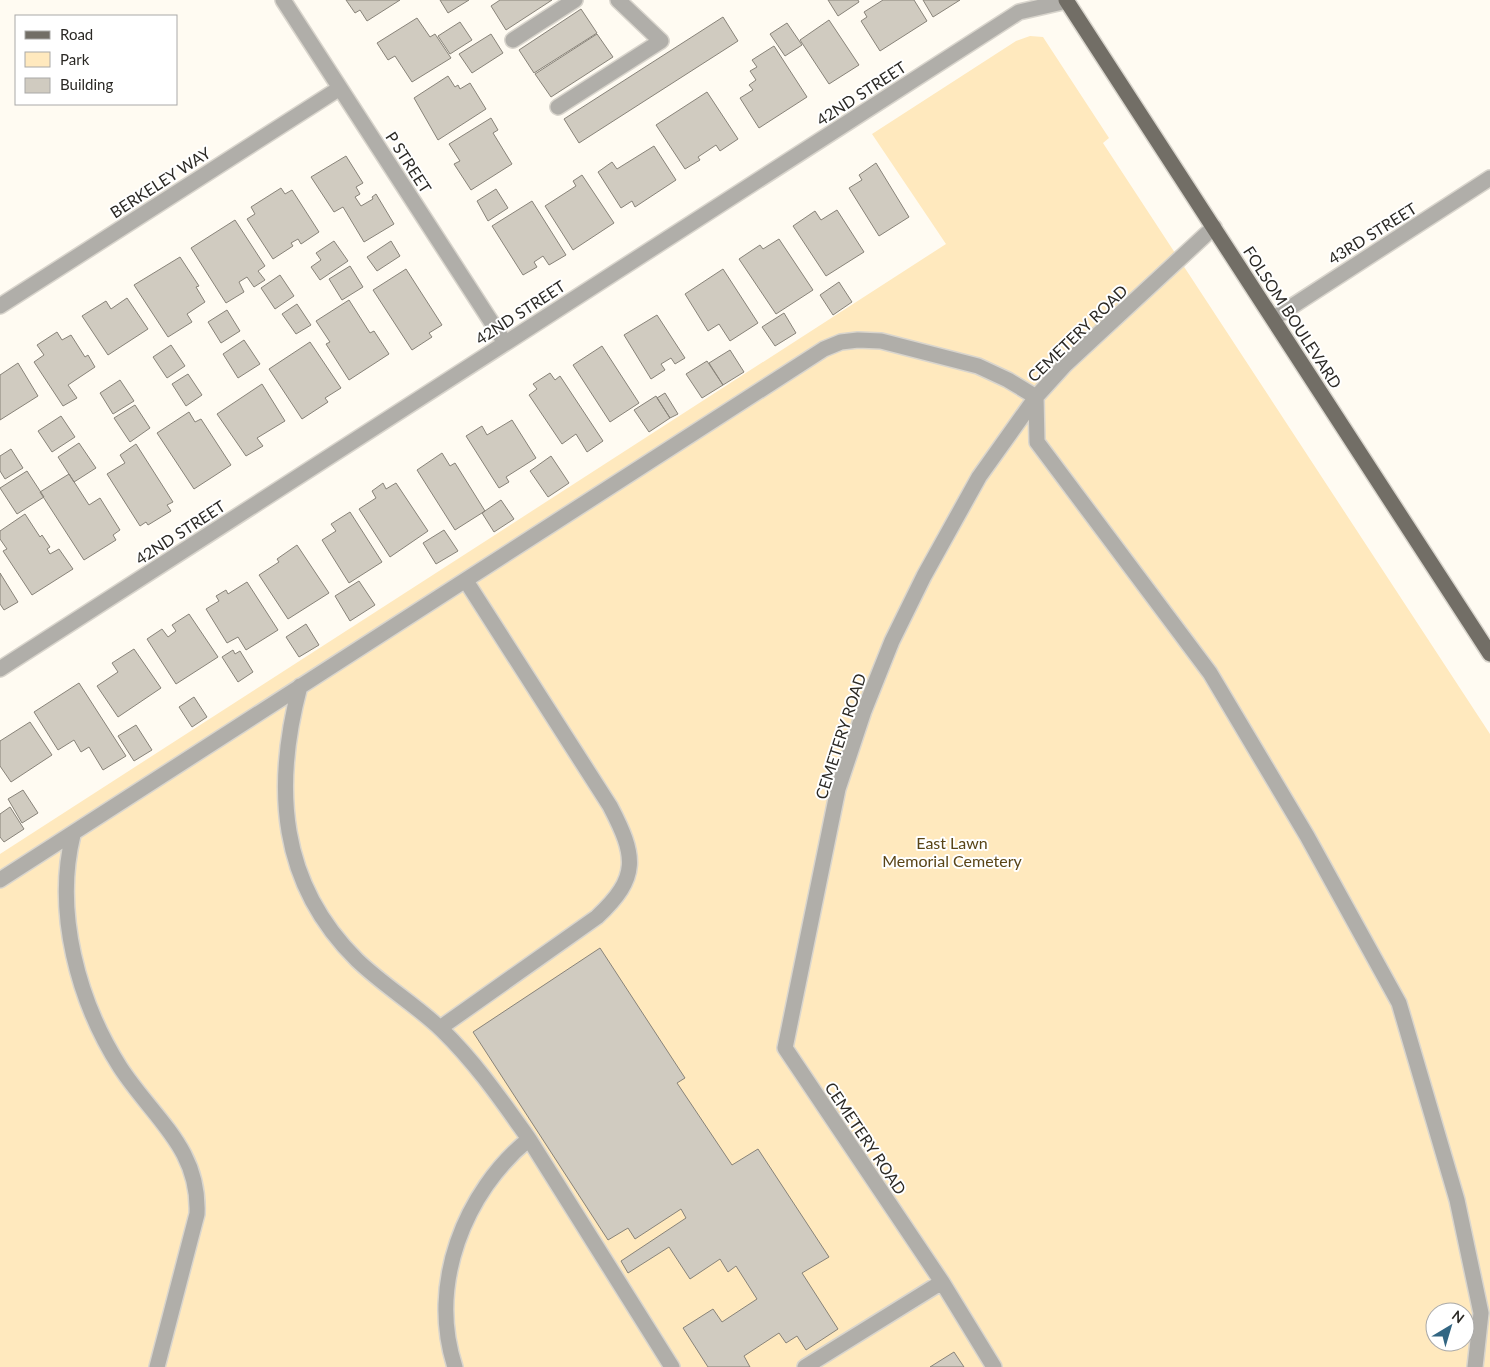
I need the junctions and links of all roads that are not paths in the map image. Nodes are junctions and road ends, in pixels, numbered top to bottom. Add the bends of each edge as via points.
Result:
1 (283, 0) edge
2 (575, 0) edge
3 (618, 0) edge
4 (1066, 1) edge
5 (513, 40) dead end
6 (340, 88) junction
7 (558, 107) dead end
8 (1490, 178) edge
9 (1214, 227) junction
10 (0, 306) edge
11 (1274, 318) junction
12 (505, 343) junction
13 (1036, 397) junction
14 (466, 581) junction
15 (1490, 654) edge
16 (0, 669) edge
17 (300, 686) junction
18 (73, 835) junction
19 (0, 880) edge
20 (440, 1028) junction
21 (529, 1139) junction
22 (942, 1282) junction
23 (157, 1367) edge
24 (455, 1367) edge
25 (672, 1367) edge
26 (805, 1367) edge
27 (994, 1367) edge
28 (1475, 1367) edge

1 - 6 street, P STREET
2 - 5 street
3 - 7 street via 661,41
4 - 9 main road, FOLSOM BOULEVARD
4 - 12 street, 42ND STREET via 1018,12
6 - 10 street, BERKELEY WAY
6 - 12 street, P STREET
8 - 11 street, 43RD STREET
9 - 11 main road, FOLSOM BOULEVARD
9 - 13 street, CEMETERY ROAD
11 - 15 main road, FOLSOM BOULEVARD
12 - 16 street, 42ND STREET
13 - 14 street via 978,366 881,341 842,342 824,349
13 - 22 street, CEMETERY ROAD via 979,476 952,522 892,641 864,712 838,789 785,1048
13 - 28 street via 1037,442 1210,673 1307,836 1399,1003 1457,1200 1481,1313
14 - 17 street
14 - 20 street via 610,806 623,831 630,868 614,901 597,917
17 - 18 street
17 - 20 street via 289,729 284,774 291,842 299,875 314,906 356,958 382,983
18 - 19 street
18 - 23 street via 66,874 66,902 83,988 95,1021 121,1068 187,1158 198,1194 197,1214
20 - 21 street via 476,1066
21 - 24 street via 512,1153 474,1203 460,1231 448,1279 445,1309
21 - 25 street
22 - 26 street
22 - 27 street, CEMETERY ROAD

